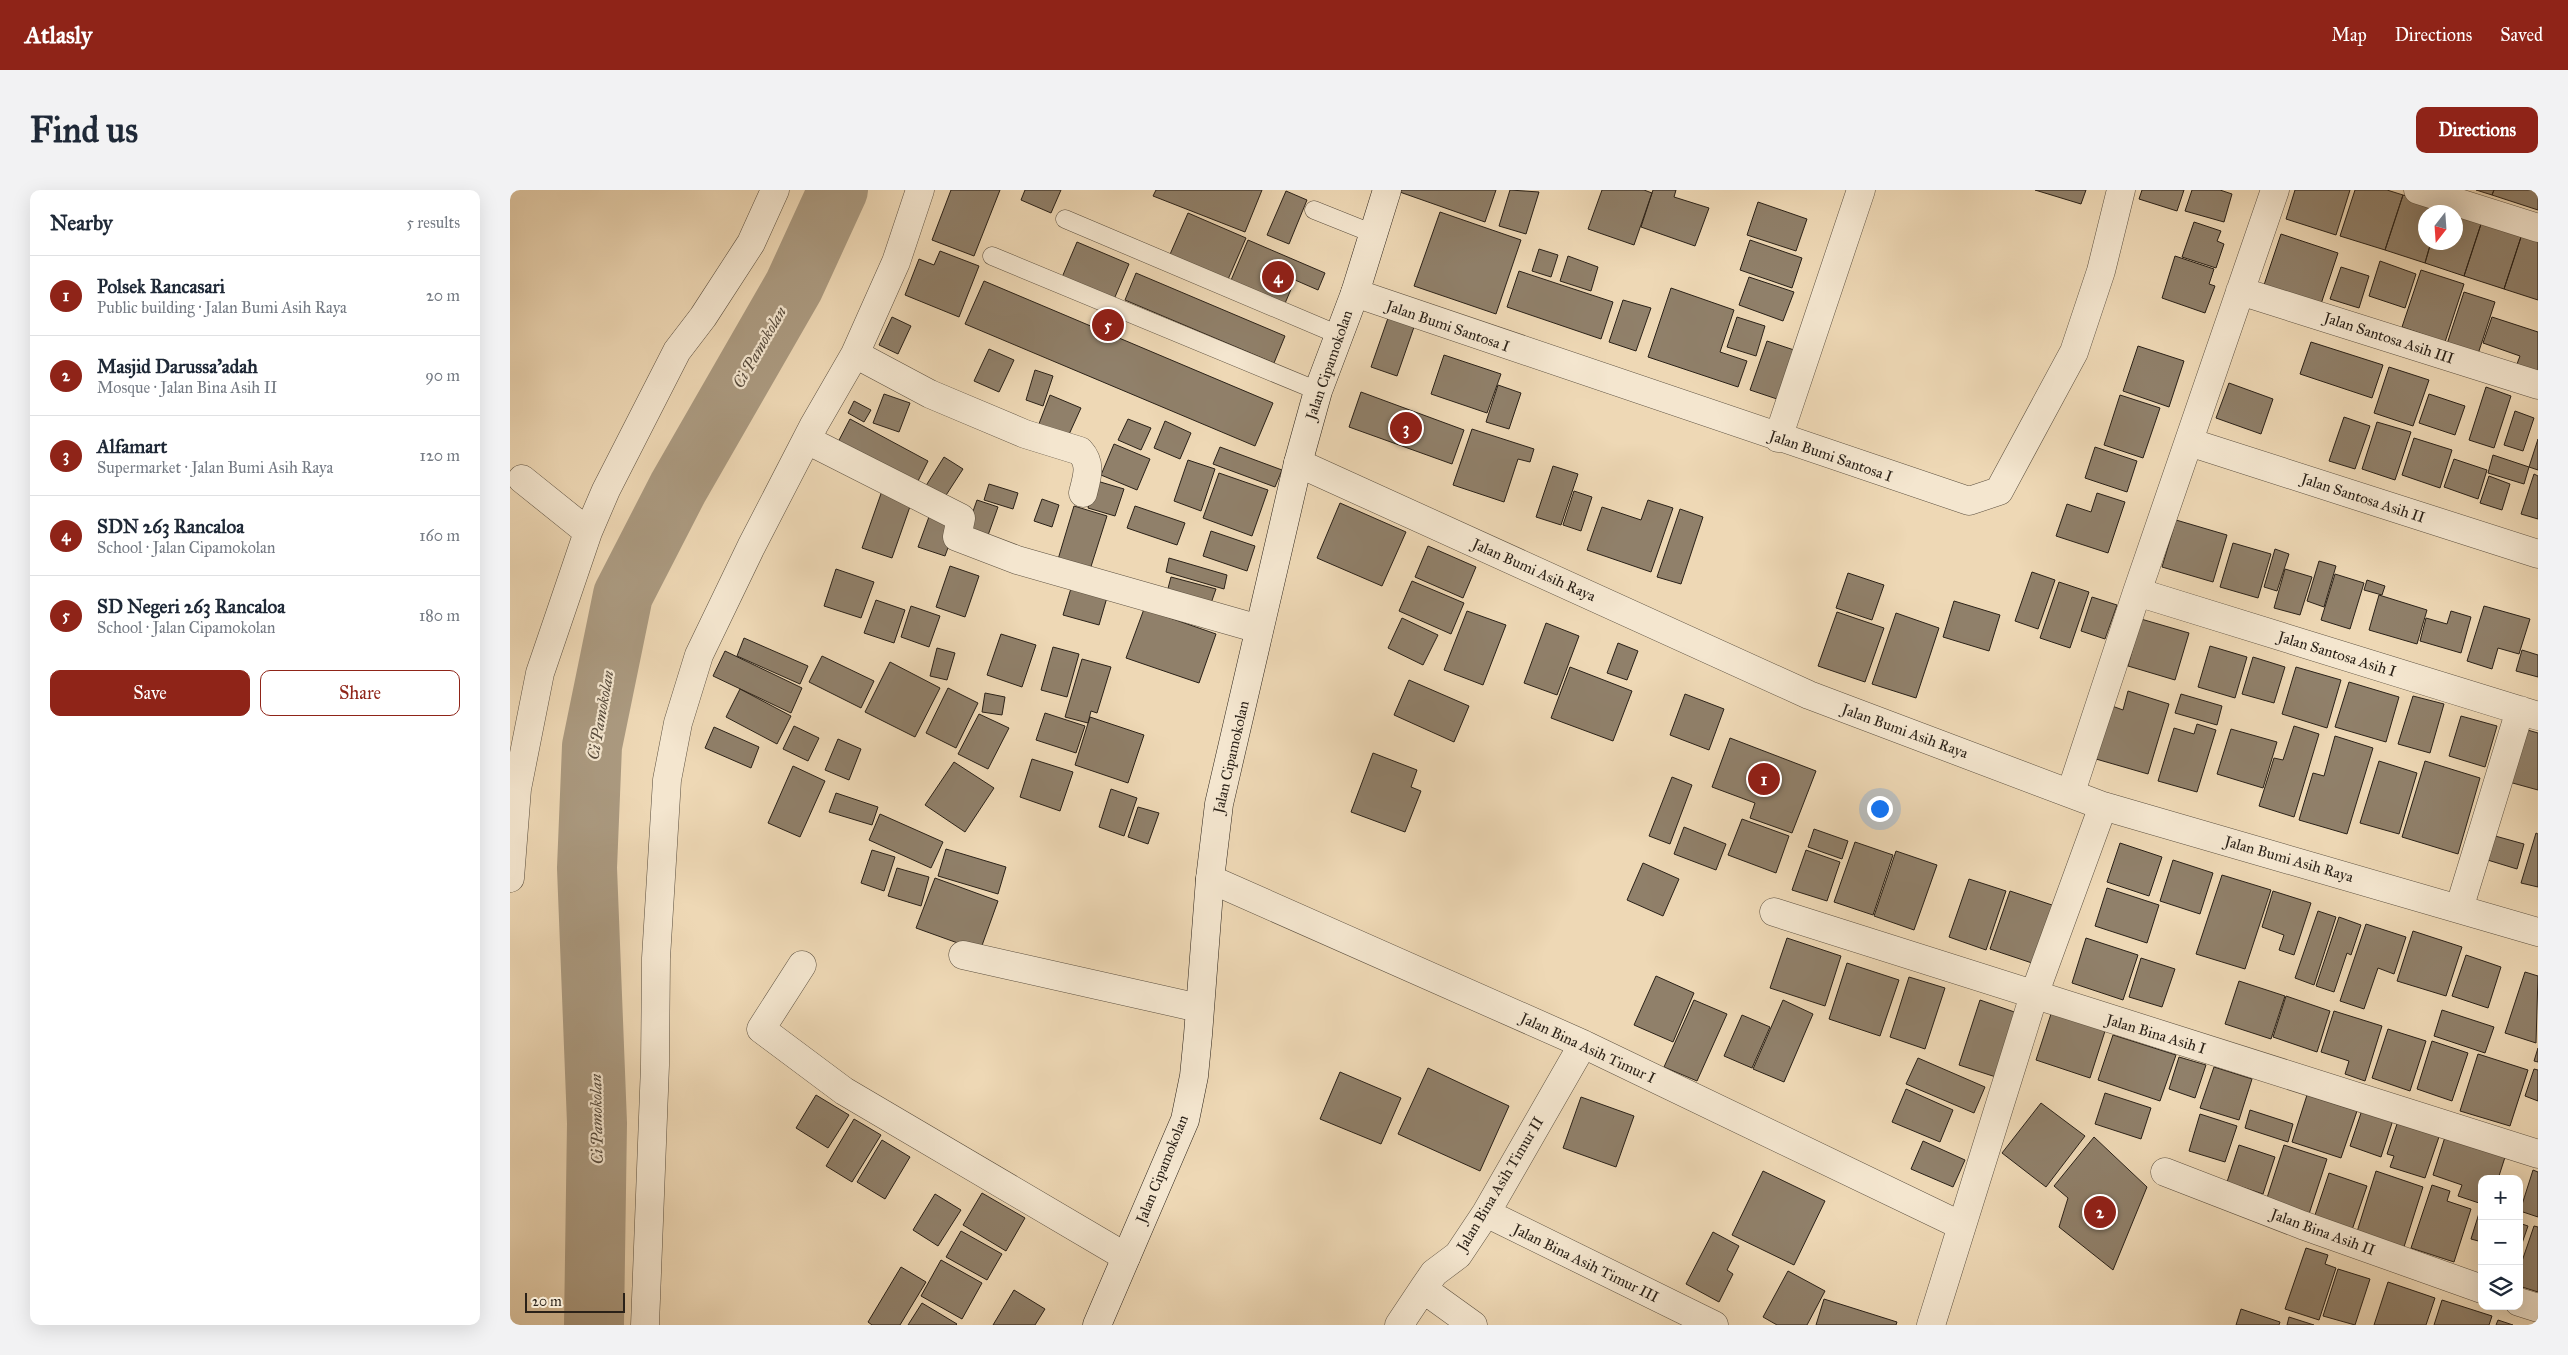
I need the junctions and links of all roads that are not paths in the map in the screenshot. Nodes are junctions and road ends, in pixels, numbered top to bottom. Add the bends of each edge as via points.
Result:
1 (775, 190) edge
2 (920, 190) edge
3 (1387, 190) edge
4 (1861, 190) edge
5 (2121, 190) edge
6 (2275, 190) edge
7 (2418, 190) edge
8 (1314, 210) dead end
9 (1064, 219) dead end
10 (2538, 228) edge
11 (1374, 234) junction
12 (992, 256) dead end
13 (2240, 291) junction
14 (1355, 294) junction
15 (1339, 335) junction
16 (855, 354) junction
17 (2538, 385) edge
18 (1318, 391) junction
19 (1778, 438) junction
20 (807, 440) junction
21 (2188, 442) junction
22 (1298, 462) junction
23 (522, 479) dead end
24 (1083, 493) dead end
25 (588, 532) junction
26 (2538, 554) edge
27 (2137, 592) junction
28 (1259, 629) junction
29 (2529, 713) edge
30 (519, 727) edge
31 (2071, 792) junction
32 (2103, 806) junction
33 (510, 878) edge
34 (1210, 880) junction
35 (2459, 909) junction
36 (1774, 912) dead end
37 (2538, 932) edge
38 (963, 955) dead end
39 (802, 965) dead end
40 (2034, 995) junction
41 (1199, 1008) junction
42 (1583, 1044) junction
43 (2538, 1154) edge
44 (2165, 1172) dead end
45 (1486, 1214) junction
46 (1962, 1226) junction
47 (1126, 1257) junction
48 (2478, 1288) edge
49 (1423, 1289) junction
50 (2523, 1303) edge
51 (2538, 1308) edge
52 (645, 1325) edge
53 (1097, 1325) edge
54 (1399, 1325) edge
55 (1473, 1325) edge
56 (1714, 1325) edge
57 (1931, 1325) edge

1 - 25 street via 751,243 677,351
2 - 16 street via 896,262
3 - 11 street, Jalan Cipamokolan
4 - 19 street
5 - 19 street, Jalan Bumi Santosa I via 2101,271 2074,352 1999,491 1970,501
6 - 13 street
7 - 10 street
8 - 11 lane
9 - 15 lane
11 - 14 street, Jalan Cipamokolan
12 - 18 lane
13 - 17 street, Jalan Santosa Asih III
13 - 21 street
14 - 15 street, Jalan Cipamokolan
14 - 19 street, Jalan Bumi Santosa I
15 - 18 street, Jalan Cipamokolan
16 - 20 street
16 - 24 street via 930,394 1024,434 1080,451 1087,458 1088,470
18 - 22 street, Jalan Cipamokolan
20 - 28 street via 962,518 957,537 973,544 1017,560
20 - 52 street via 699,655 678,723 667,780 656,958
21 - 26 street, Jalan Santosa Asih II
21 - 27 street
22 - 28 street, Jalan Cipamokolan
22 - 31 street, Jalan Bumi Asih Raya via 1809,695
23 - 25 street
25 - 30 street
27 - 29 street, Jalan Santosa Asih I
27 - 31 street
28 - 34 street, Jalan Cipamokolan via 1219,804
29 - 35 street
30 - 33 street
31 - 32 street, Jalan Bumi Asih Raya
32 - 35 street, Jalan Bumi Asih Raya
32 - 40 street
34 - 41 street, Jalan Cipamokolan
34 - 42 street, Jalan Bina Asih Timur I
35 - 37 street, Jalan Bumi Asih Raya
36 - 40 street, Jalan Bina Asih I
38 - 41 street
39 - 47 street via 760,1029 844,1092
40 - 43 street, Jalan Bina Asih I
40 - 46 street
41 - 47 street, Jalan Cipamokolan via 1194,1076 1185,1120
42 - 45 street, Jalan Bina Asih Timur II
42 - 46 street, Jalan Bina Asih Timur I
44 - 48 street, Jalan Bina Asih II
45 - 49 street, Jalan Bina Asih Timur II via 1458,1255 1434,1273
45 - 56 street, Jalan Bina Asih Timur III
46 - 57 street
47 - 53 street, Jalan Cipamokolan
49 - 54 street, Jalan Bina Asih Timur II
49 - 55 street
50 - 51 street

